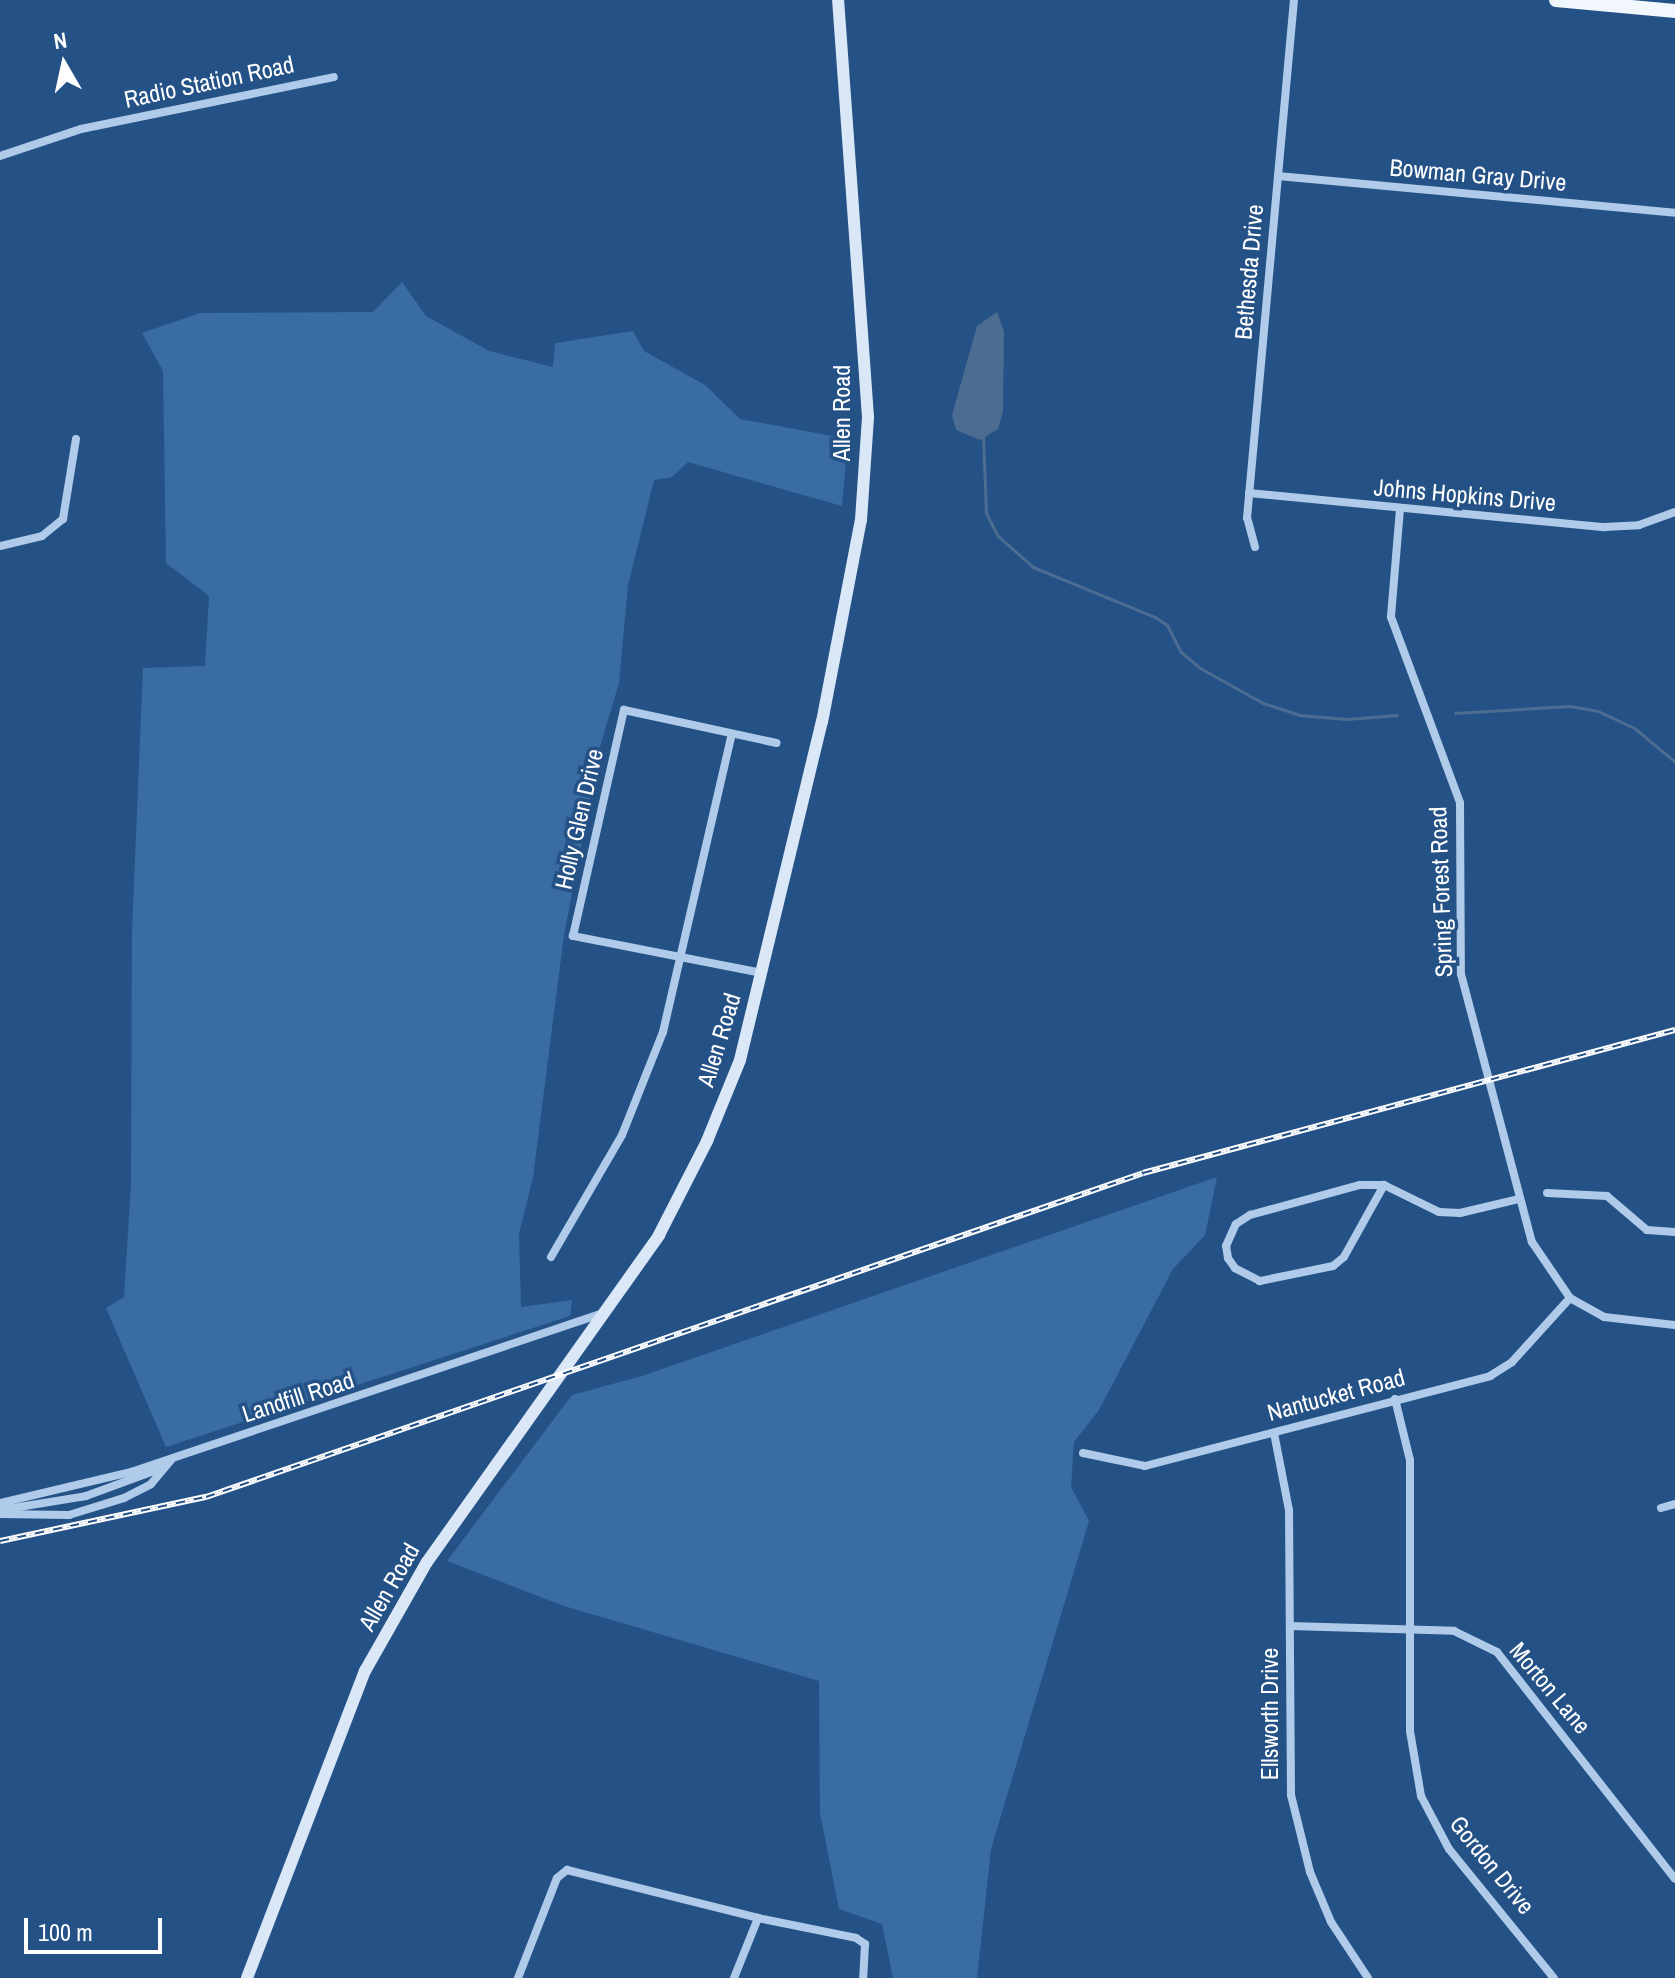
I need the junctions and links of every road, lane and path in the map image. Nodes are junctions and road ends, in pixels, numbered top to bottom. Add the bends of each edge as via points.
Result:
1 (838, 0) edge
2 (1294, 0) edge
3 (1556, 0) edge
4 (1675, 11) edge
5 (334, 77) dead end
6 (0, 156) edge
7 (1278, 176) junction
8 (1675, 213) edge
9 (76, 439) dead end
10 (1249, 493) junction
11 (1400, 509) junction
12 (1675, 512) edge
13 (0, 546) edge
14 (1255, 547) dead end
15 (732, 734) junction
16 (776, 743) dead end
17 (682, 958) junction
18 (762, 973) junction
19 (1384, 1185) junction
20 (1547, 1193) dead end
21 (1519, 1199) junction
22 (1675, 1232) edge
23 (551, 1257) dead end
24 (1570, 1298) junction
25 (604, 1312) junction
26 (1675, 1325) edge
27 (1395, 1399) junction
28 (1274, 1433) junction
29 (1083, 1453) dead end
30 (169, 1463) junction
31 (0, 1503) edge
32 (1675, 1504) edge
33 (1661, 1508) dead end
34 (0, 1512) edge
35 (1290, 1626) junction
36 (1409, 1627) junction
37 (1675, 1879) edge
38 (758, 1918) junction
39 (247, 1978) edge
40 (518, 1978) edge
41 (734, 1978) edge
42 (863, 1978) edge
43 (1368, 1978) edge
44 (1554, 1978) edge

1 - 18 main road, Allen Road via 868,417 863,493 822,722
2 - 7 street, Bethesda Drive
3 - 4 main road
5 - 6 street, Radio Station Road via 81,129
7 - 8 street, Bowman Gray Drive
7 - 10 street, Bethesda Drive
9 - 13 street via 63,519 42,536
10 - 11 street, Johns Hopkins Drive
10 - 14 street, Bethesda Drive via 1248,532
11 - 12 street, Johns Hopkins Drive via 1604,527 1639,525
11 - 21 street, Spring Forest Road via 1391,617 1460,803 1461,974
15 - 16 street, Holly Glen Drive
15 - 17 street
15 - 17 street, Holly Glen Drive via 624,710 573,936
17 - 18 street, Holly Glen Drive
17 - 23 street via 663,1032 622,1135
18 - 25 main road, Allen Road via 740,1060 707,1141 651,1247
19 - 19 street via 1360,1185 1250,1215 1236,1224 1226,1246 1228,1258 1235,1268 1260,1281 1333,1266 1344,1257
19 - 21 street via 1439,1212 1460,1213
20 - 22 street via 1607,1196 1647,1230
21 - 24 street, Spring Forest Road via 1532,1242
24 - 26 street, Spring Forest Road via 1604,1317
24 - 27 street, Nantucket Road via 1512,1362 1490,1376
25 - 30 street, Landfill Road
25 - 39 main road, Allen Road via 427,1562 365,1671
27 - 28 street, Nantucket Road
27 - 36 street, Gordon Drive via 1410,1460
28 - 29 street, Nantucket Road via 1145,1466
28 - 35 street, Ellsworth Drive via 1289,1510
30 - 31 street, Landfill Road
30 - 34 street via 86,1496
30 - 34 street via 151,1484 69,1515
32 - 33 street
35 - 36 street, Morton Lane
35 - 43 street, Ellsworth Drive via 1291,1795 1298,1835 1331,1922
36 - 37 street, Morton Lane via 1454,1631 1497,1652
36 - 44 street, Gordon Drive via 1413,1758 1432,1824
38 - 40 street via 567,1870 557,1878
38 - 41 street
38 - 42 street via 856,1938 865,1944

